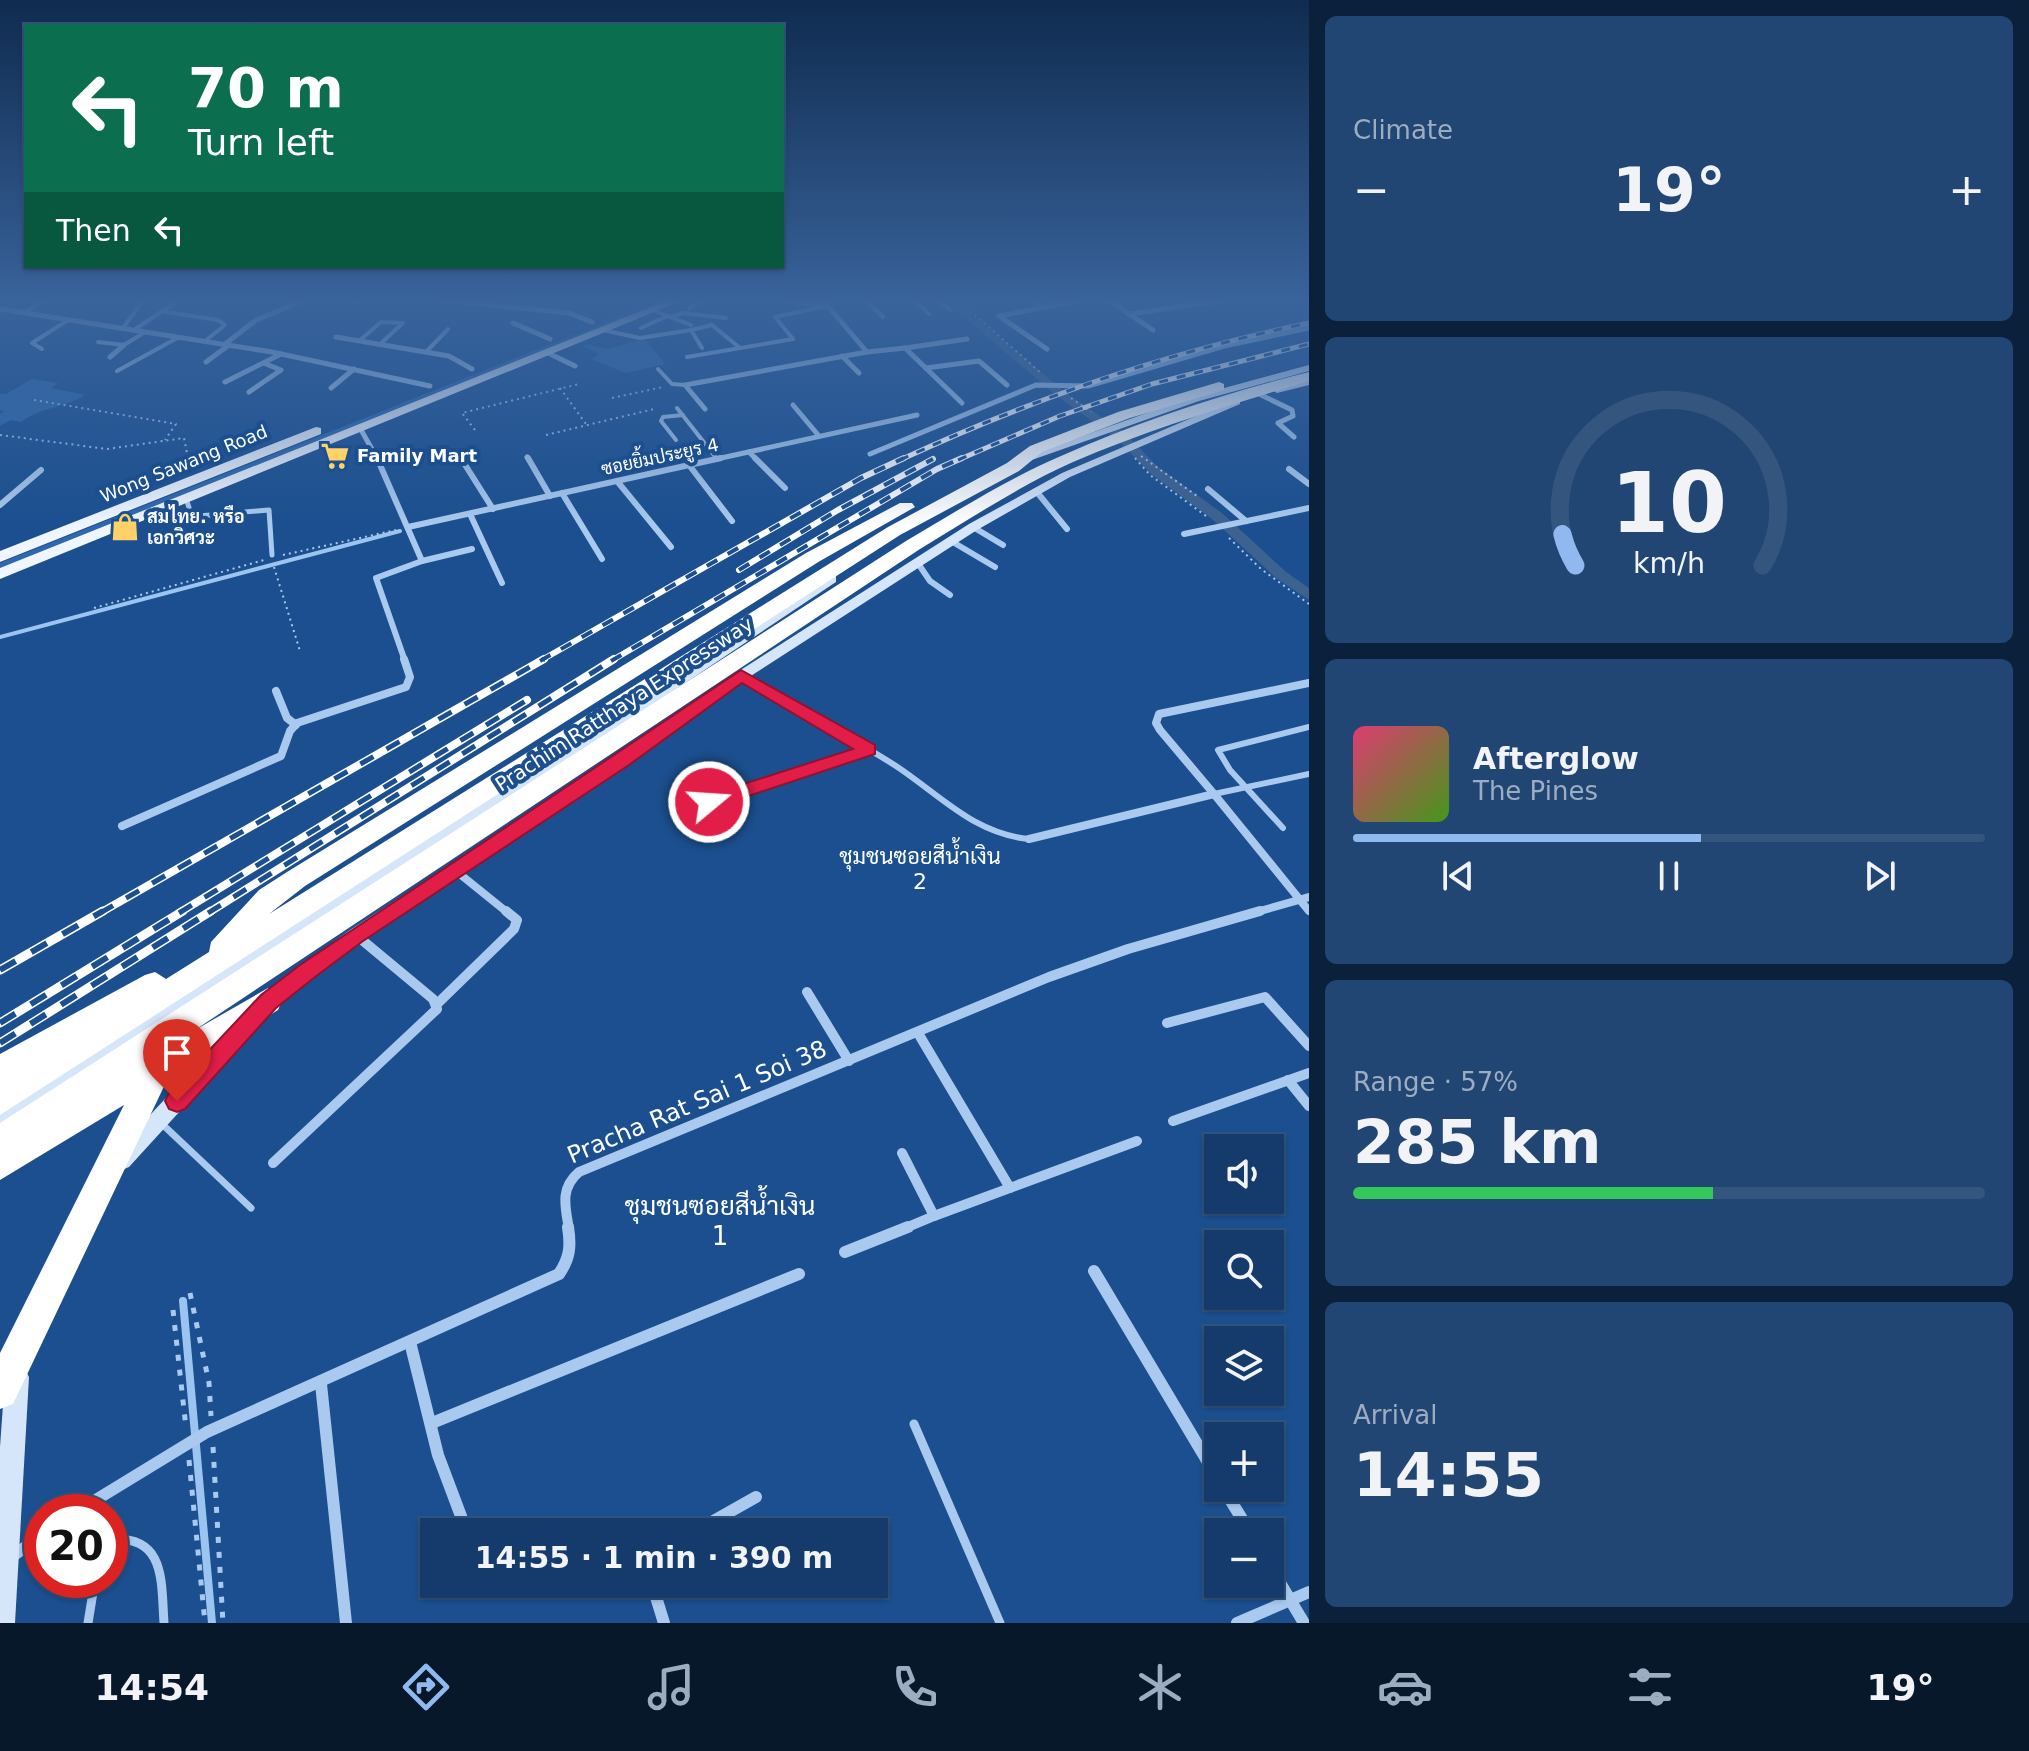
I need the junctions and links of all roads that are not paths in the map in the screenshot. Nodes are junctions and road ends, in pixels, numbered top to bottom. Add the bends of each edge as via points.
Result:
1 (234, 375) edge
2 (274, 375) edge
3 (347, 375) edge
4 (380, 375) edge
5 (458, 375) edge
6 (483, 375) edge
7 (663, 375) edge
8 (741, 375) edge
9 (933, 375) edge
10 (995, 375) edge
11 (1126, 375) edge
12 (1276, 375) edge
13 (1280, 375) edge
14 (1309, 379) edge
15 (225, 382) dead end
16 (685, 385) junction
17 (1007, 385) dead end
18 (430, 386) junction
19 (331, 388) dead end
20 (249, 392) dead end
21 (1261, 395) junction
22 (962, 403) dead end
23 (793, 405) dead end
24 (677, 408) dead end
25 (705, 409) dead end
26 (683, 415) junction
27 (917, 415) dead end
28 (360, 428) junction
29 (819, 436) junction
30 (1294, 437) dead end
31 (676, 440) dead end
32 (1036, 449) junction
33 (749, 452) junction
34 (870, 454) dead end
35 (527, 457) dead end
36 (717, 459) junction
37 (462, 460) dead end
38 (689, 465) junction
39 (1289, 469) dead end
40 (41, 470) dead end
41 (617, 481) junction
42 (1309, 484) edge
43 (785, 488) dead end
44 (1208, 489) dead end
45 (1036, 491) junction
46 (562, 493) junction
47 (550, 496) junction
48 (186, 498) junction
49 (0, 505) edge
50 (1309, 508) edge
51 (493, 509) junction
52 (470, 514) junction
53 (732, 521) dead end
54 (1246, 521) junction
55 (408, 527) junction
56 (973, 527) junction
57 (1067, 529) dead end
58 (1184, 534) dead end
59 (951, 541) junction
60 (1003, 545) dead end
61 (671, 547) dead end
62 (472, 549) dead end
63 (272, 555) dead end
64 (0, 557) edge
65 (602, 559) dead end
66 (422, 561) junction
67 (917, 562) junction
68 (995, 567) dead end
69 (0, 574) edge
70 (502, 583) dead end
71 (950, 595) dead end
72 (741, 676) junction
73 (1309, 683) edge
74 (276, 691) dead end
75 (296, 725) junction
76 (1309, 727) edge
77 (869, 750) junction
78 (1309, 774) edge
79 (1247, 788) junction
80 (1214, 794) junction
81 (683, 810) dead end
82 (479, 813) junction
83 (122, 826) dead end
84 (1283, 828) dead end
85 (1029, 839) joint
86 (456, 871) junction
87 (1304, 898) edge
88 (1309, 911) edge
89 (356, 935) junction
90 (807, 992) dead end
91 (268, 1001) junction
92 (437, 1004) junction
93 (1167, 1023) dead end
94 (918, 1033) junction
95 (1309, 1046) edge
96 (849, 1061) junction
97 (0, 1070) edge
98 (1309, 1073) edge
99 (1288, 1080) junction
100 (0, 1100) edge
101 (1309, 1106) edge
102 (158, 1121) junction
103 (1173, 1121) dead end
104 (0, 1124) edge
105 (0, 1141) edge
106 (1137, 1141) dead end
107 (902, 1153) dead end
108 (273, 1163) dead end
109 (0, 1164) edge
110 (1010, 1188) junction
111 (251, 1208) dead end
112 (934, 1216) junction
113 (845, 1252) dead end
114 (1094, 1271) dead end
115 (799, 1274) dead end
116 (410, 1342) junction
117 (321, 1384) junction
118 (0, 1391) edge
119 (432, 1423) junction
120 (914, 1424) dead end
121 (1204, 1456) edge
122 (117, 1494) edge
123 (756, 1497) dead end
124 (462, 1518) edge
125 (719, 1518) edge
126 (128, 1539) edge
127 (24, 1548) edge
128 (7, 1560) junction
129 (1284, 1590) edge
130 (1309, 1592) edge
131 (92, 1598) edge
132 (656, 1598) edge
133 (1290, 1600) junction
134 (1, 1623) edge
135 (88, 1623) edge
136 (164, 1623) edge
137 (346, 1623) edge
138 (664, 1623) edge
139 (1000, 1623) edge
140 (1237, 1623) edge
141 (1304, 1623) edge

1 - 15 street
2 - 20 street
3 - 19 street
4 - 18 street
5 - 18 main road, Wong Sawang Road
6 - 28 main road, Wong Sawang Road
7 - 16 lane via 672,384
8 - 16 street
9 - 22 street
10 - 17 street
11 - 34 street via 1088,386 1036,385
12 - 32 highway, Prachim Ratthaya Expressway via 1124,415
13 - 82 main road via 1023,460 948,503
14 - 21 main road
14 - 105 highway, Prachim Ratthaya Expressway via 1125,435 1016,484 913,545
16 - 25 street
18 - 64 main road, Wong Sawang Road
21 - 30 street via 1292,410 1293,416 1278,423
21 - 45 main road via 1106,456
23 - 29 street
24 - 26 lane
26 - 31 lane via 661,421
26 - 36 lane
27 - 29 street, ซอยยิ้มประยูร 4
28 - 48 main road, Wong Sawang Road
28 - 55 street
29 - 33 street, ซอยยิ้มประยูร 4
32 - 100 highway, Prachim Ratthaya Expressway via 1013,467 894,531
32 - 118 highway via 941,489 830,546 268,898 214,958 189,1003
33 - 36 street, ซอยยิ้มประยูร 4
33 - 43 street
35 - 47 street
36 - 38 street, ซอยยิ้มประยูร 4
37 - 51 street
38 - 41 street, ซอยยิ้มประยูร 4
38 - 53 street
39 - 42 street
40 - 49 street
41 - 46 street, ซอยยิ้มประยูร 4
41 - 61 street
44 - 54 street
45 - 56 main road
45 - 57 street
46 - 47 street, ซอยยิ้มประยูร 4
46 - 65 street
47 - 51 street, ซอยยิ้มประยูร 4
48 - 63 lane via 191,514 199,516 269,510
48 - 69 main road, Wong Sawang Road
50 - 54 street
51 - 52 street, ซอยยิ้มประยูร 4
52 - 55 street, ซอยยิ้มประยูร 4
52 - 70 street
54 - 58 street
55 - 66 street
56 - 59 main road
56 - 60 street
59 - 67 main road
59 - 68 street
62 - 66 street
66 - 75 street via 382,574 375,582 409,684
67 - 71 street via 930,581
67 - 72 main road
72 - 77 lane
72 - 86 main road
73 - 80 street via 1159,714 1160,730
74 - 75 street via 287,718
75 - 83 street via 281,756
76 - 79 lane via 1218,750
77 - 81 lane
77 - 85 lane via 986,829
78 - 79 lane
79 - 80 lane
79 - 84 lane
80 - 85 street
80 - 87 street
82 - 97 highway via 53,1037
82 - 104 main road via 45,1089
86 - 89 main road
86 - 92 street via 517,920 514,929
87 - 88 street
87 - 94 street, Pracha Rat Sai 1 Soi 38 via 1128,949
89 - 91 main road
89 - 92 street
90 - 96 street
91 - 102 main road
91 - 109 highway
92 - 108 street
93 - 95 street via 1265,997
94 - 96 street, Pracha Rat Sai 1 Soi 38
94 - 110 street
96 - 116 street, Pracha Rat Sai 1 Soi 38 via 570,1177 564,1190 572,1249 566,1267
98 - 99 street
99 - 101 street
99 - 103 street
102 - 111 lane
102 - 128 main road via 75,1213 37,1289 18,1361
106 - 110 street
107 - 112 street
110 - 112 street
112 - 113 street
114 - 121 street
115 - 119 street
116 - 117 street, Pracha Rat Sai 1 Soi 38
116 - 119 street
117 - 122 street, Pracha Rat Sai 1 Soi 38 via 210,1431
117 - 137 street
119 - 124 street
120 - 139 lane
123 - 125 street
126 - 136 lane via 140,1539 152,1549
127 - 128 street
128 - 134 main road
129 - 133 street
130 - 133 street
131 - 135 lane
132 - 138 street
133 - 140 street
133 - 141 street

